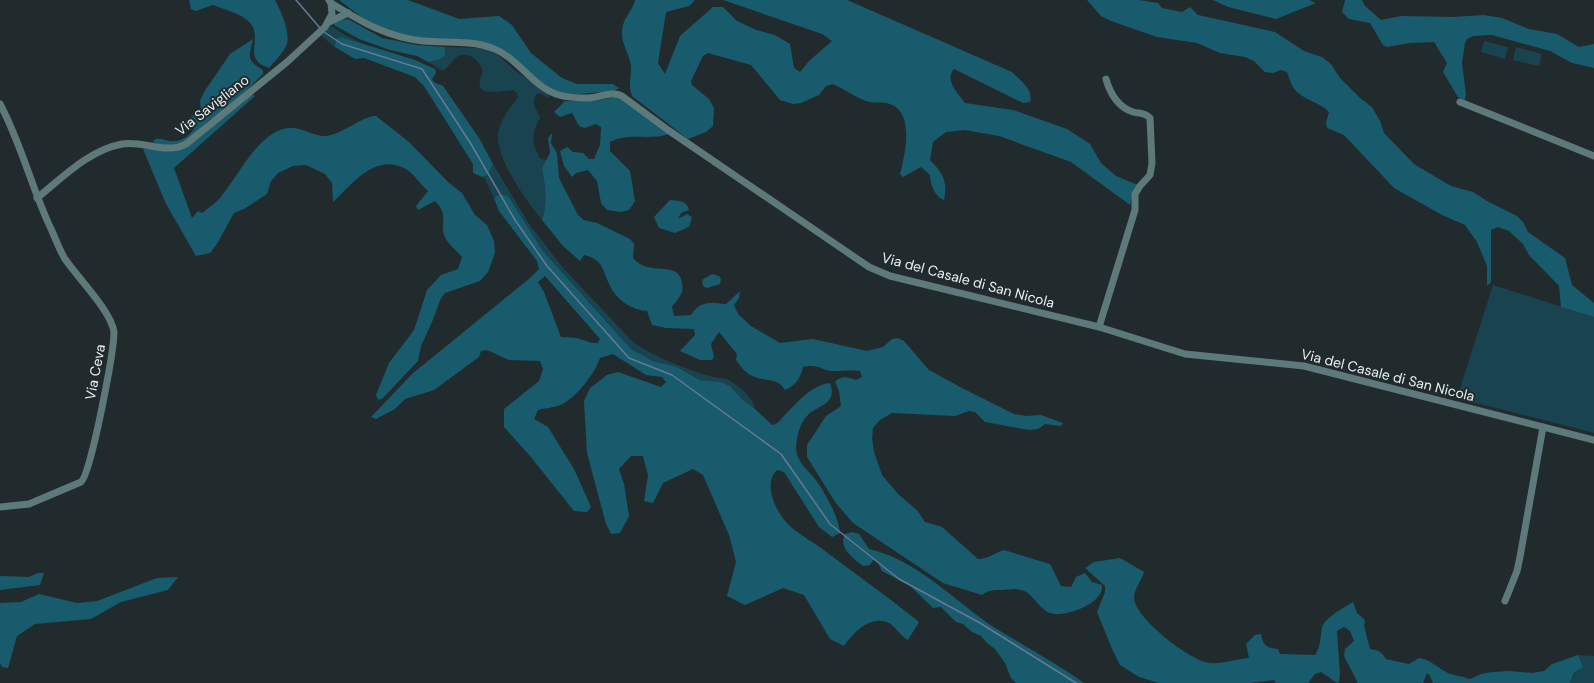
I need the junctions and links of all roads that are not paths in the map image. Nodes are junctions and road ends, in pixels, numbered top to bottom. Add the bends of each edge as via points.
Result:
1 (330, 2) edge
2 (348, 14) junction
3 (327, 25) junction
4 (1106, 79) dead end
5 (1460, 102) dead end
6 (0, 104) edge
7 (1594, 156) edge
8 (37, 198) junction
9 (1099, 327) junction
10 (1543, 427) junction
11 (1594, 440) edge
12 (0, 507) edge
13 (1505, 601) dead end

1 - 2 street, Via del Casale di San Nicola
1 - 3 street via 332,14
2 - 3 street
2 - 9 street, Via del Casale di San Nicola via 387,34 422,41 477,44 494,48 532,79 561,96 622,96 869,267 890,276
3 - 8 street, Via Savigliano via 287,62 186,144 171,148 128,143 108,148 88,158
4 - 9 street via 1109,90 1122,107 1145,113 1150,118 1152,163 1150,175 1136,194 1135,210
5 - 7 street
6 - 8 street via 16,138
8 - 12 street, Via Ceva via 64,258 112,323 114,342 85,478 29,504
9 - 10 street, Via del Casale di San Nicola via 1185,354 1304,366
10 - 11 street, Via del Casale di San Nicola
10 - 13 street via 1517,572

